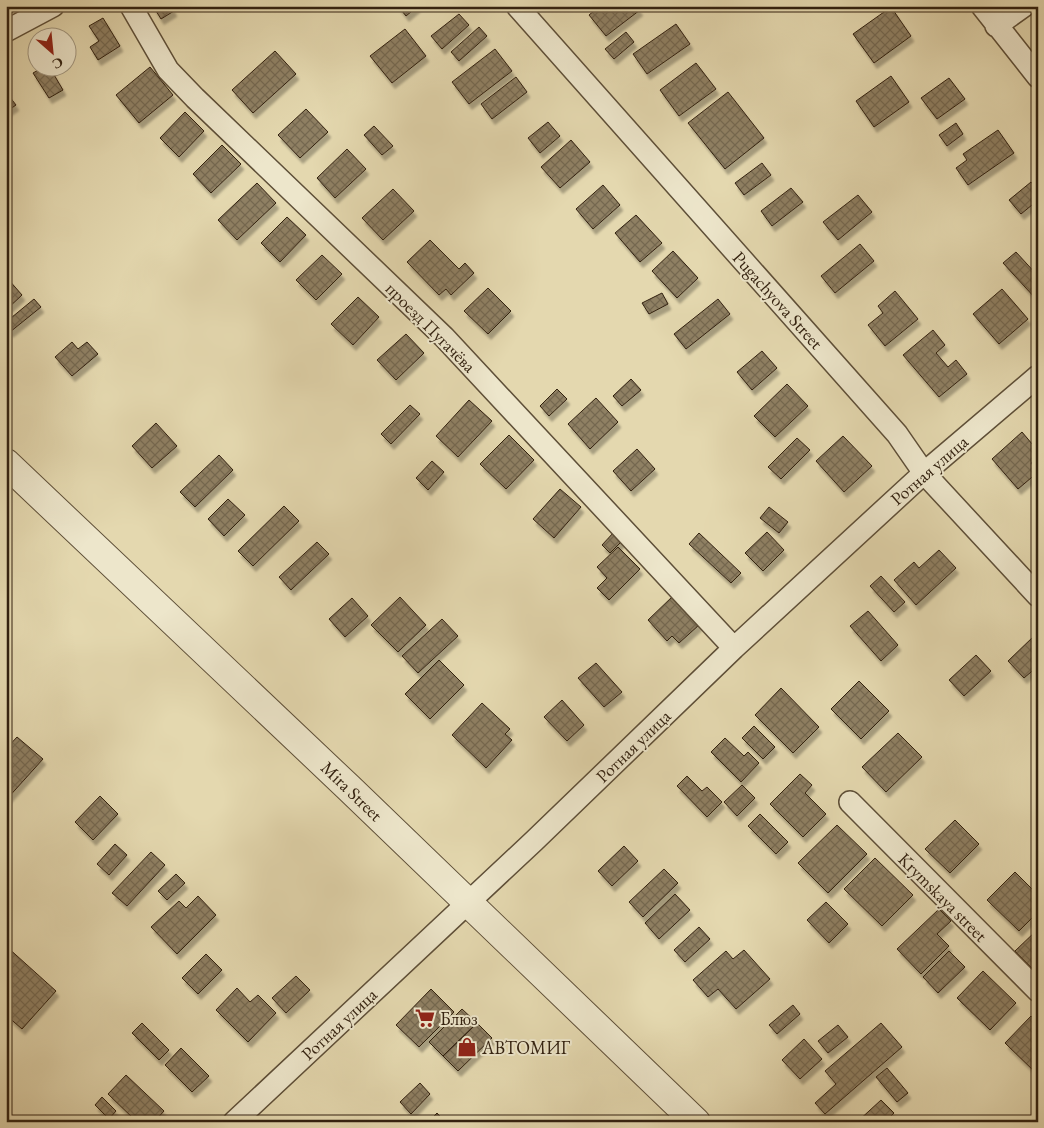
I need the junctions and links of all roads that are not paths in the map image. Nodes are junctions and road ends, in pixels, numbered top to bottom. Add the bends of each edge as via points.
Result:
1 (53, 6) edge
2 (130, 6) edge
3 (516, 6) edge
4 (982, 6) edge
5 (1024, 6) edge
6 (996, 26) junction
7 (6, 31) edge
8 (1038, 77) edge
9 (1038, 376) edge
10 (6, 464) edge
11 (924, 472) junction
12 (1038, 596) edge
13 (734, 648) junction
14 (850, 802) dead end
15 (468, 903) junction
16 (1038, 991) edge
17 (234, 1122) edge
18 (696, 1122) edge

1 - 7 street
2 - 13 street, проезд Пугачёва via 168,70 444,337
3 - 11 street, Pugachyova Street via 897,434
4 - 6 street
5 - 6 street
6 - 8 street
9 - 11 street, Ротная улица
10 - 15 street, Mira Street
11 - 12 street, Pugachyova Street
11 - 13 street, Ротная улица
13 - 15 street, Ротная улица
14 - 16 street, Krymskaya street
15 - 17 street, Ротная улица
15 - 18 street, Mira Street

